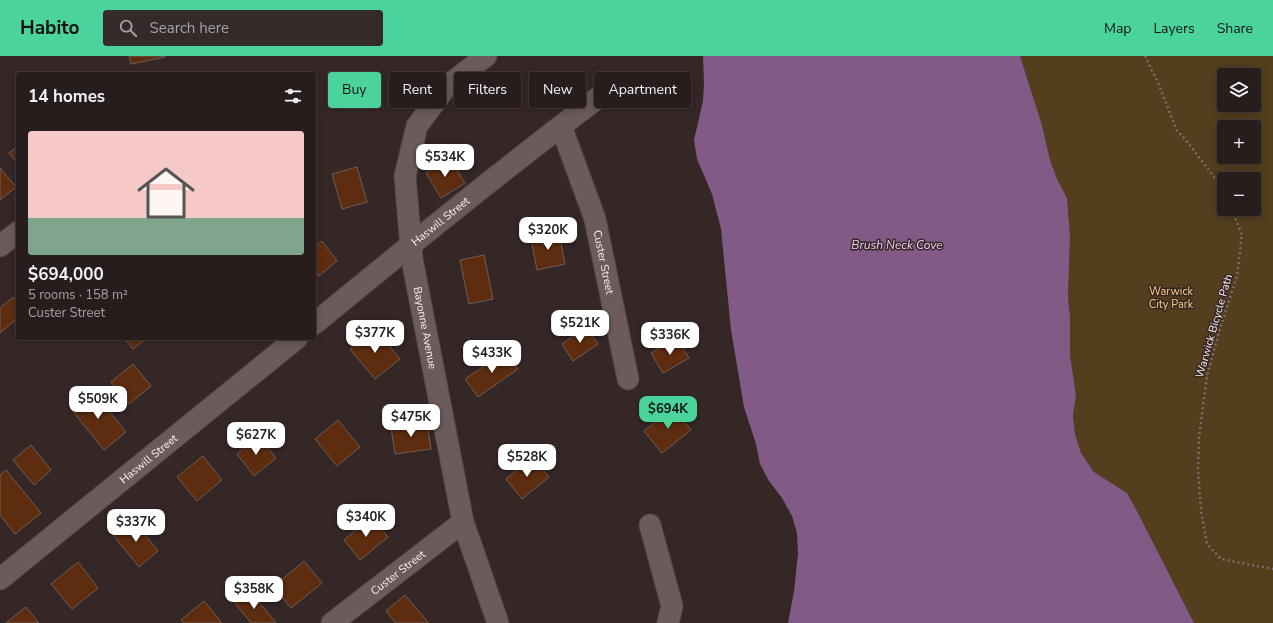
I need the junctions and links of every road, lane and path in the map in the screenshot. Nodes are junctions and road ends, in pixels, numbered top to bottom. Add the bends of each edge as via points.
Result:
1 (486, 56) edge
2 (1145, 56) edge
3 (594, 101) edge
4 (561, 126) junction
5 (1217, 181) edge
6 (1235, 216) edge
7 (16, 234) edge
8 (410, 245) junction
9 (0, 246) edge
10 (316, 322) edge
11 (296, 340) edge
12 (628, 379) dead end
13 (463, 522) junction
14 (650, 525) dead end
15 (1273, 569) edge
16 (0, 579) edge
17 (332, 623) edge
18 (498, 623) edge
19 (668, 623) edge

1 - 8 street, Bayonne Avenue via 446,87 417,126 405,176
2 - 5 path via 1177,131
3 - 4 street, Haswill Street
4 - 8 street, Haswill Street
4 - 12 street, Custer Street via 595,219
6 - 15 path, Warwick Bicycle Path via 1242,234 1237,276 1207,376 1200,437 1198,470 1201,511 1207,544 1221,559
7 - 9 street
8 - 10 street, Haswill Street
8 - 13 street, Bayonne Avenue
11 - 16 street, Haswill Street
13 - 17 street, Custer Street
13 - 18 street, Bayonne Avenue
14 - 19 street via 672,606

